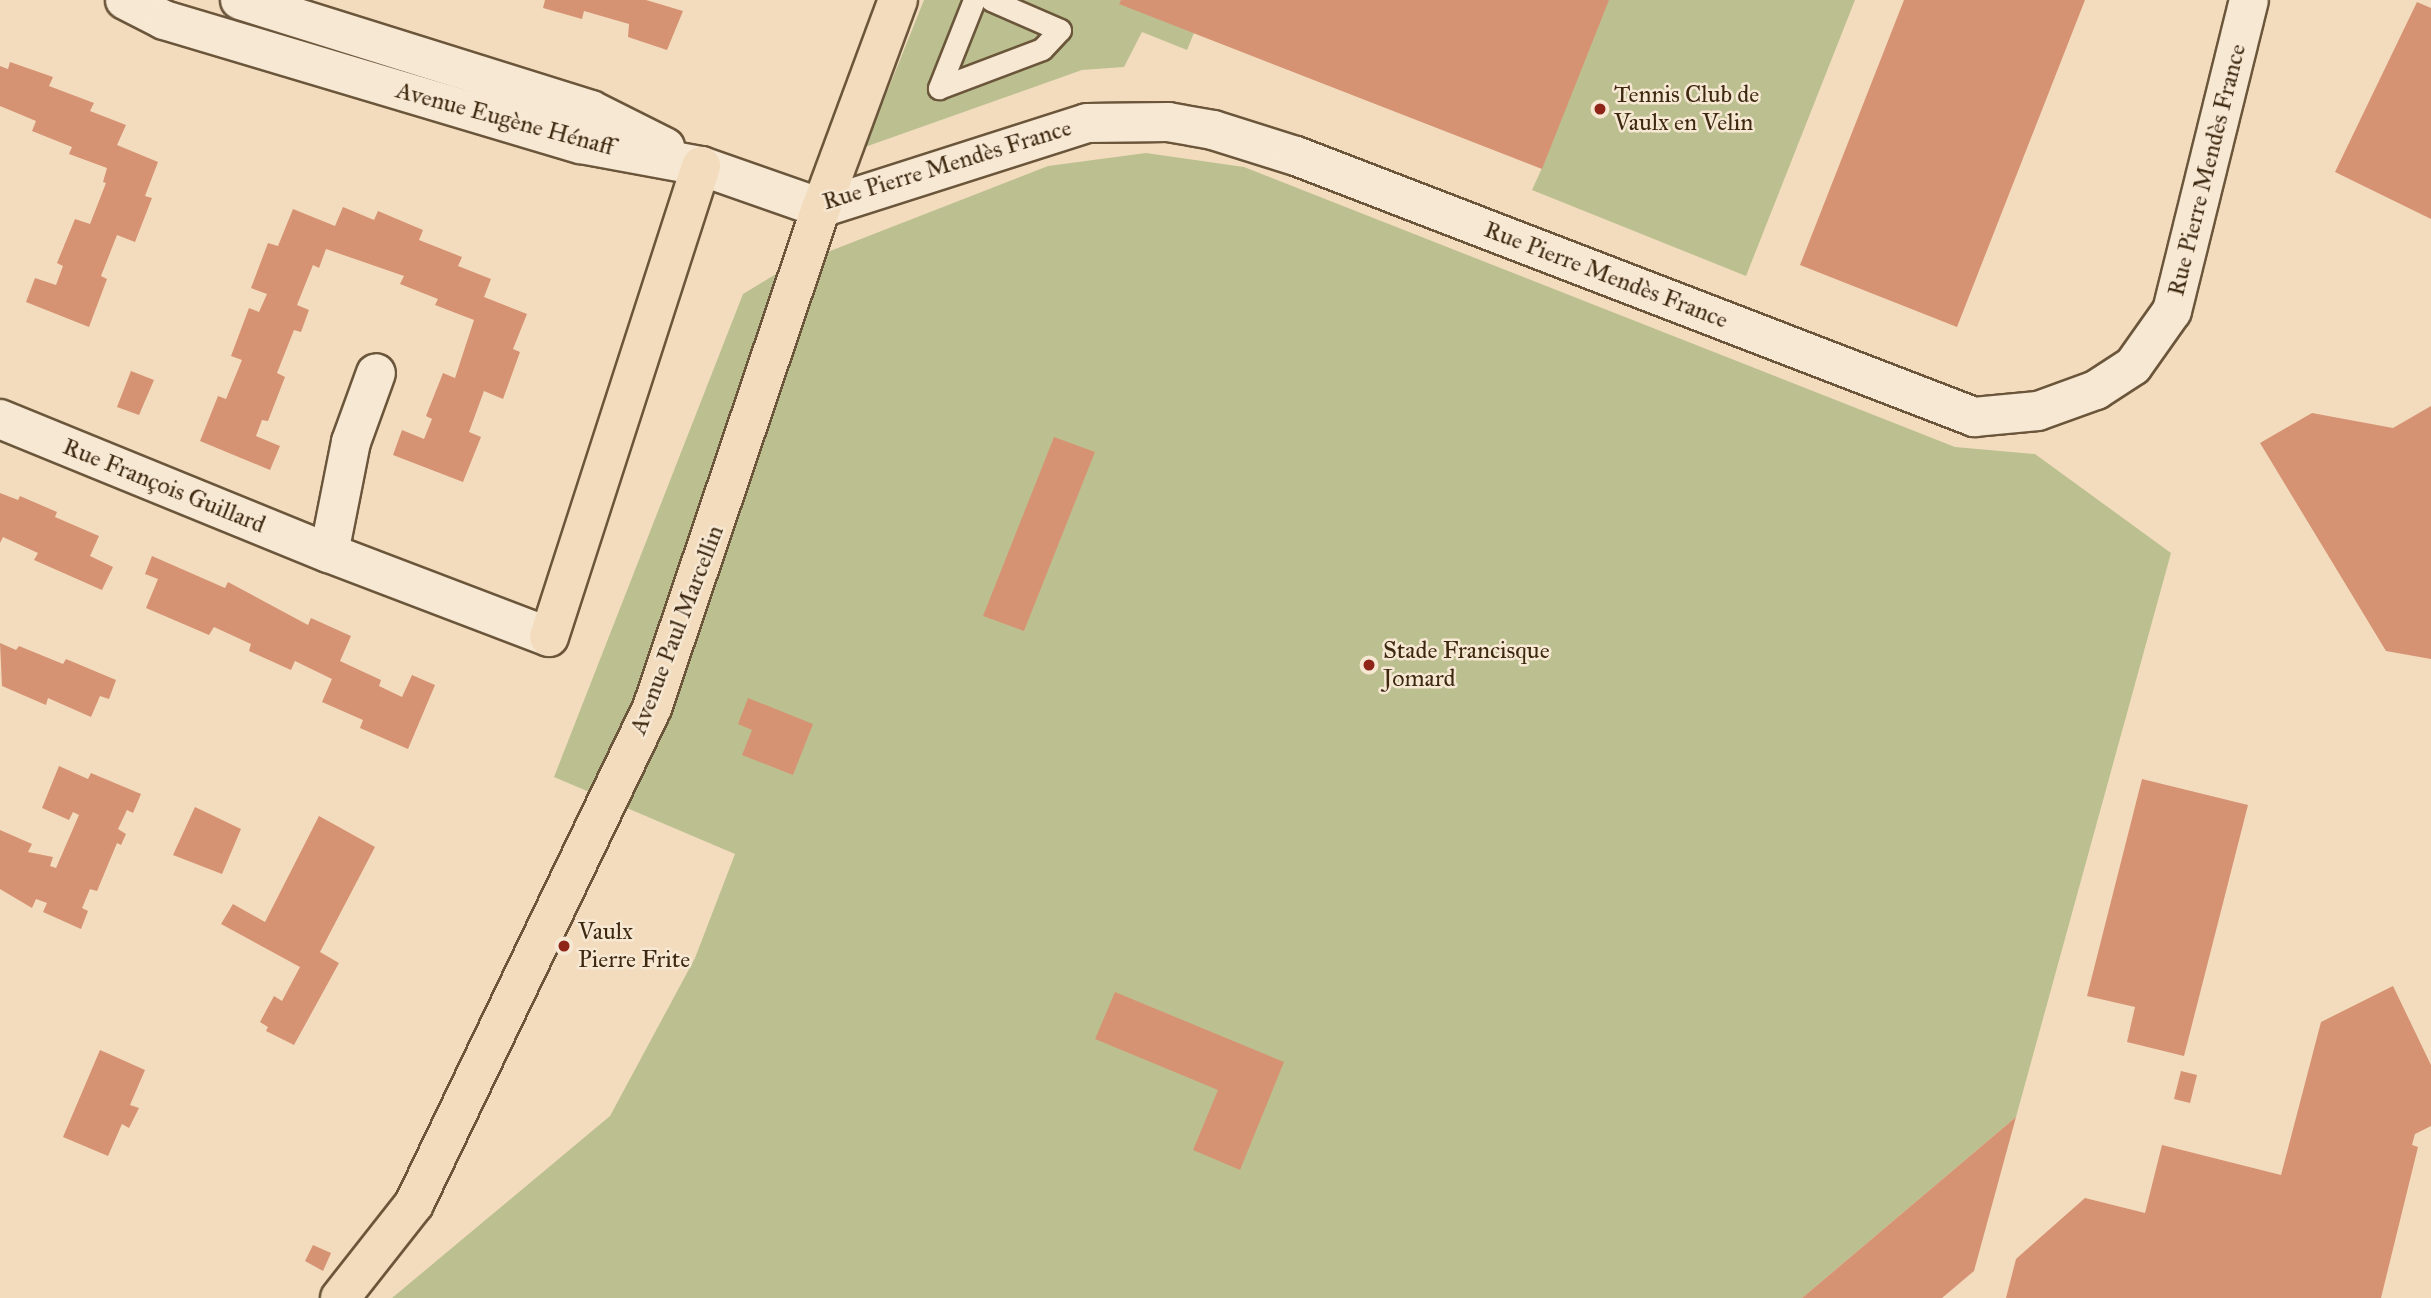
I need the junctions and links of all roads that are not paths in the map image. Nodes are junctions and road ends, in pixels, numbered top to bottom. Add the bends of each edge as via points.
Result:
1 (125, 0) edge
2 (240, 0) edge
3 (898, 0) edge
4 (974, 0) edge
5 (991, 0) edge
6 (2249, 0) edge
7 (701, 166) junction
8 (821, 208) junction
9 (376, 373) dead end
10 (0, 419) edge
11 (329, 553) junction
12 (549, 637) joint
13 (340, 1298) edge

1 - 7 street, Avenue Eugène Hénaff via 164,20 581,144
2 - 7 street, Avenue Eugène Hénaff via 591,110
3 - 8 main road, Avenue Paul Marcellin
4 - 5 lane via 939,88 1042,49 1060,30
6 - 8 street, Rue Pierre Mendès France via 2172,311 2133,366 2096,390 2038,411 1974,417 1296,156 1213,130 1168,122 1087,123
7 - 8 street, Rue Pierre Mendès France
7 - 12 main road
8 - 13 main road, Avenue Paul Marcellin via 652,708 414,1204
9 - 11 street via 351,442
10 - 11 street, Rue François Guillard
11 - 12 street, Rue François Guillard

